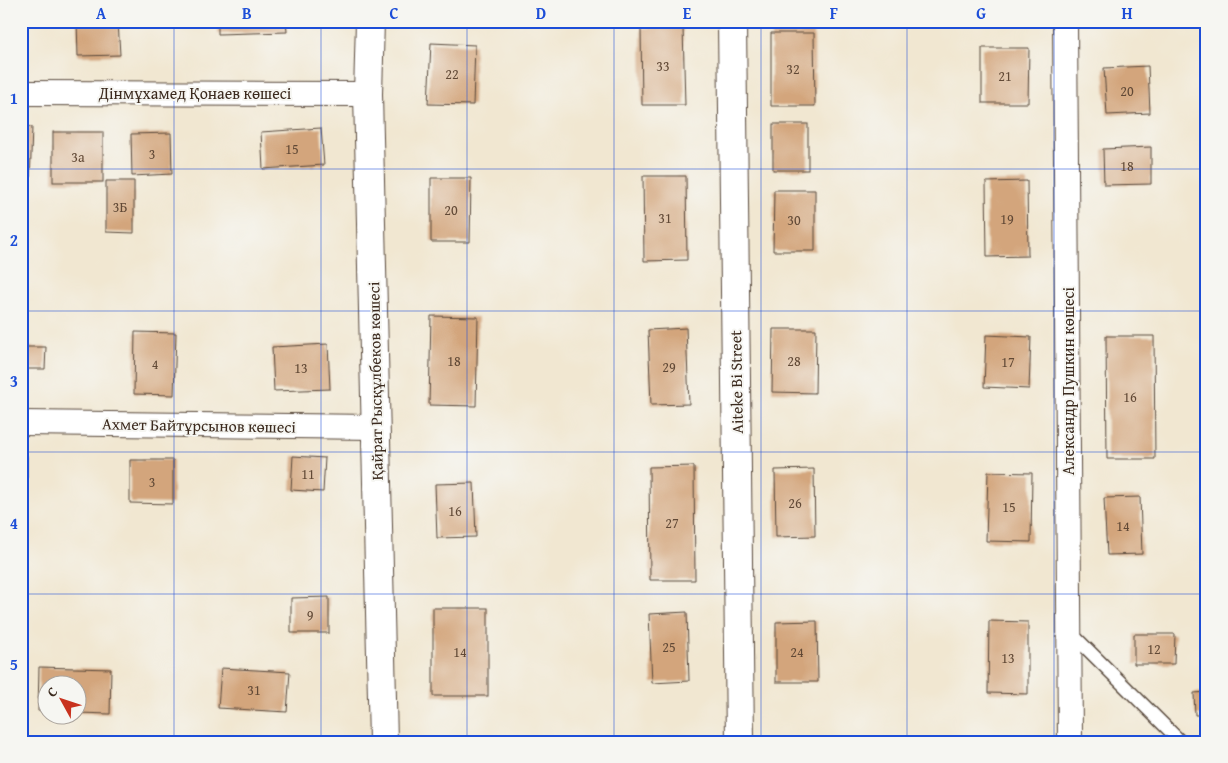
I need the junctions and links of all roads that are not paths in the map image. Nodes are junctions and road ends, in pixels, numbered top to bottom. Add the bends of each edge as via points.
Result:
1 (370, 21) edge
2 (732, 21) edge
3 (1065, 21) edge
4 (21, 93) edge
5 (368, 94) junction
6 (21, 423) edge
7 (376, 427) junction
8 (1070, 632) junction
9 (384, 742) edge
10 (740, 742) edge
11 (1070, 742) edge
12 (1181, 742) edge

1 - 5 street, Қайрат Рысқұлбеков көшесі
2 - 10 street, Aiteke Bi Street
3 - 8 street, Александр Пушкин көшесі
4 - 5 street, Дінмұхамед Қонаев көшесі
5 - 7 street, Қайрат Рысқұлбеков көшесі
6 - 7 street, Ахмет Байтұрсынов көшесі
7 - 9 street, Қайрат Рысқұлбеков көшесі
8 - 11 street, Александр Пушкин көшесі
8 - 12 lane

